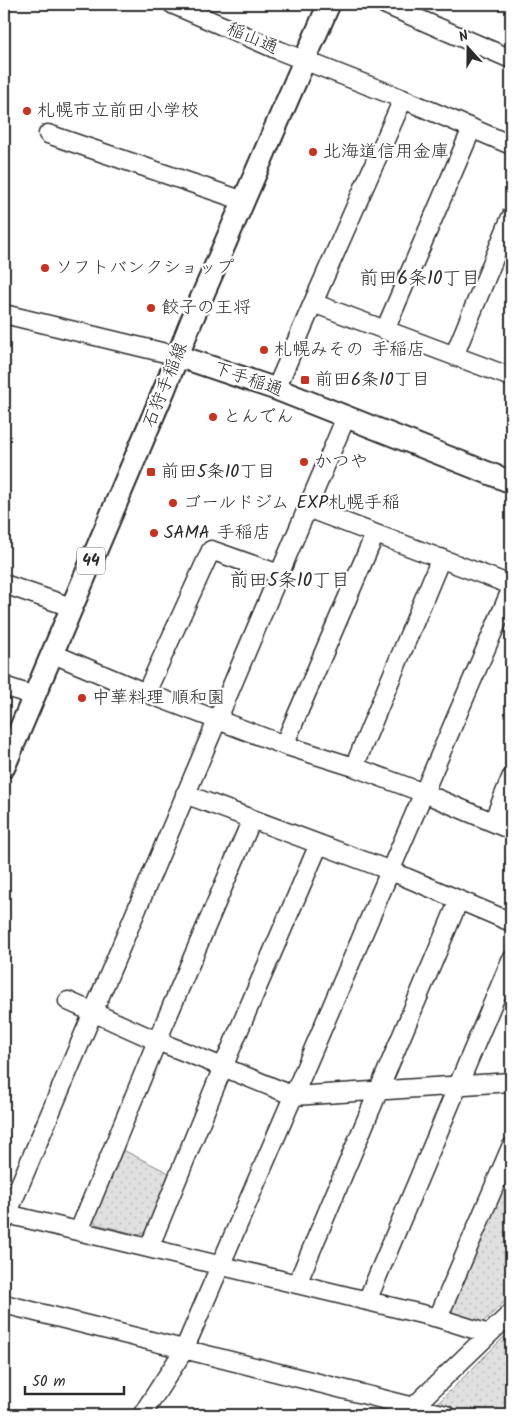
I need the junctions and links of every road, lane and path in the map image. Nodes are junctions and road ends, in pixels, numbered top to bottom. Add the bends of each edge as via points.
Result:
1 (172, 4) edge
2 (329, 4) edge
3 (384, 4) edge
4 (511, 58) edge
5 (305, 61) junction
6 (403, 99) junction
7 (472, 128) junction
8 (48, 134) dead end
9 (511, 145) edge
10 (244, 201) junction
11 (511, 216) edge
12 (312, 303) junction
13 (4, 314) edge
14 (385, 330) junction
15 (178, 356) junction
16 (454, 356) junction
17 (511, 377) edge
18 (276, 390) junction
19 (346, 417) junction
20 (511, 482) edge
21 (307, 508) junction
22 (375, 534) junction
23 (441, 558) junction
24 (279, 574) junction
25 (4, 584) edge
26 (511, 585) edge
27 (511, 590) edge
28 (72, 607) junction
29 (51, 653) junction
30 (4, 686) edge
31 (146, 693) junction
32 (34, 696) junction
33 (218, 720) junction
34 (284, 745) junction
35 (4, 767) edge
36 (354, 767) junction
37 (511, 778) edge
38 (424, 792) junction
39 (185, 794) junction
40 (252, 819) junction
41 (493, 822) junction
42 (511, 830) edge
43 (319, 844) junction
44 (390, 871) junction
45 (459, 900) junction
46 (511, 922) edge
47 (511, 960) edge
48 (68, 1001) dead end
49 (93, 1012) junction
50 (157, 1041) junction
51 (223, 1067) junction
52 (511, 1082) edge
53 (458, 1085) junction
54 (378, 1091) junction
55 (294, 1096) junction
56 (511, 1147) edge
57 (5, 1218) edge
58 (79, 1231) junction
59 (149, 1248) junction
60 (221, 1265) junction
61 (297, 1284) junction
62 (366, 1301) junction
63 (4, 1304) edge
64 (511, 1313) edge
65 (438, 1318) junction
66 (489, 1334) junction
67 (184, 1350) junction
68 (409, 1411) edge
69 (142, 1415) edge
70 (444, 1415) edge

1 - 5 street, 稲山通
2 - 5 main road, 石狩手稲線 / 44
3 - 4 street
5 - 6 street, 稲山通
5 - 10 main road, 石狩手稲線 / 44
6 - 7 street, 稲山通
6 - 12 street
7 - 9 street, 稲山通
7 - 14 street
8 - 10 street
10 - 15 main road, 石狩手稲線 / 44
11 - 16 street
12 - 14 street
12 - 18 street
13 - 15 street, 下手稲通
14 - 16 street
15 - 18 main road, 下手稲通
15 - 28 main road, 石狩手稲線 / 44
16 - 17 street
18 - 19 main road, 下手稲通
19 - 20 main road, 下手稲通
19 - 21 street
21 - 22 street
21 - 24 street
22 - 23 street
22 - 34 street
23 - 26 street
23 - 36 street
24 - 31 street via 211,550
24 - 33 street
25 - 28 street
27 - 38 street
28 - 29 main road, 石狩手稲線 / 44
29 - 31 street
29 - 32 main road, 石狩手稲線 / 44
30 - 32 street
31 - 33 street
32 - 35 main road, 石狩手稲線 / 44
33 - 34 street
33 - 39 street
34 - 36 street
36 - 38 street
37 - 41 street
38 - 41 street
38 - 44 street
39 - 40 street
39 - 49 street
40 - 43 street
40 - 50 street
41 - 42 street
43 - 44 street
43 - 51 street
44 - 45 street
44 - 55 street
45 - 46 street
45 - 54 street
47 - 53 street
48 - 49 street
49 - 50 street
49 - 57 street
50 - 51 street
50 - 58 street
51 - 55 street
51 - 59 street
52 - 53 street
53 - 54 street
53 - 62 street
54 - 55 street
54 - 61 street
55 - 60 street
56 - 65 street
57 - 58 street
58 - 59 street
59 - 60 street
60 - 61 street
60 - 67 street
61 - 62 street
62 - 65 street
63 - 67 street
64 - 66 street
65 - 66 street
66 - 68 street
67 - 68 street
67 - 69 street
68 - 70 street

